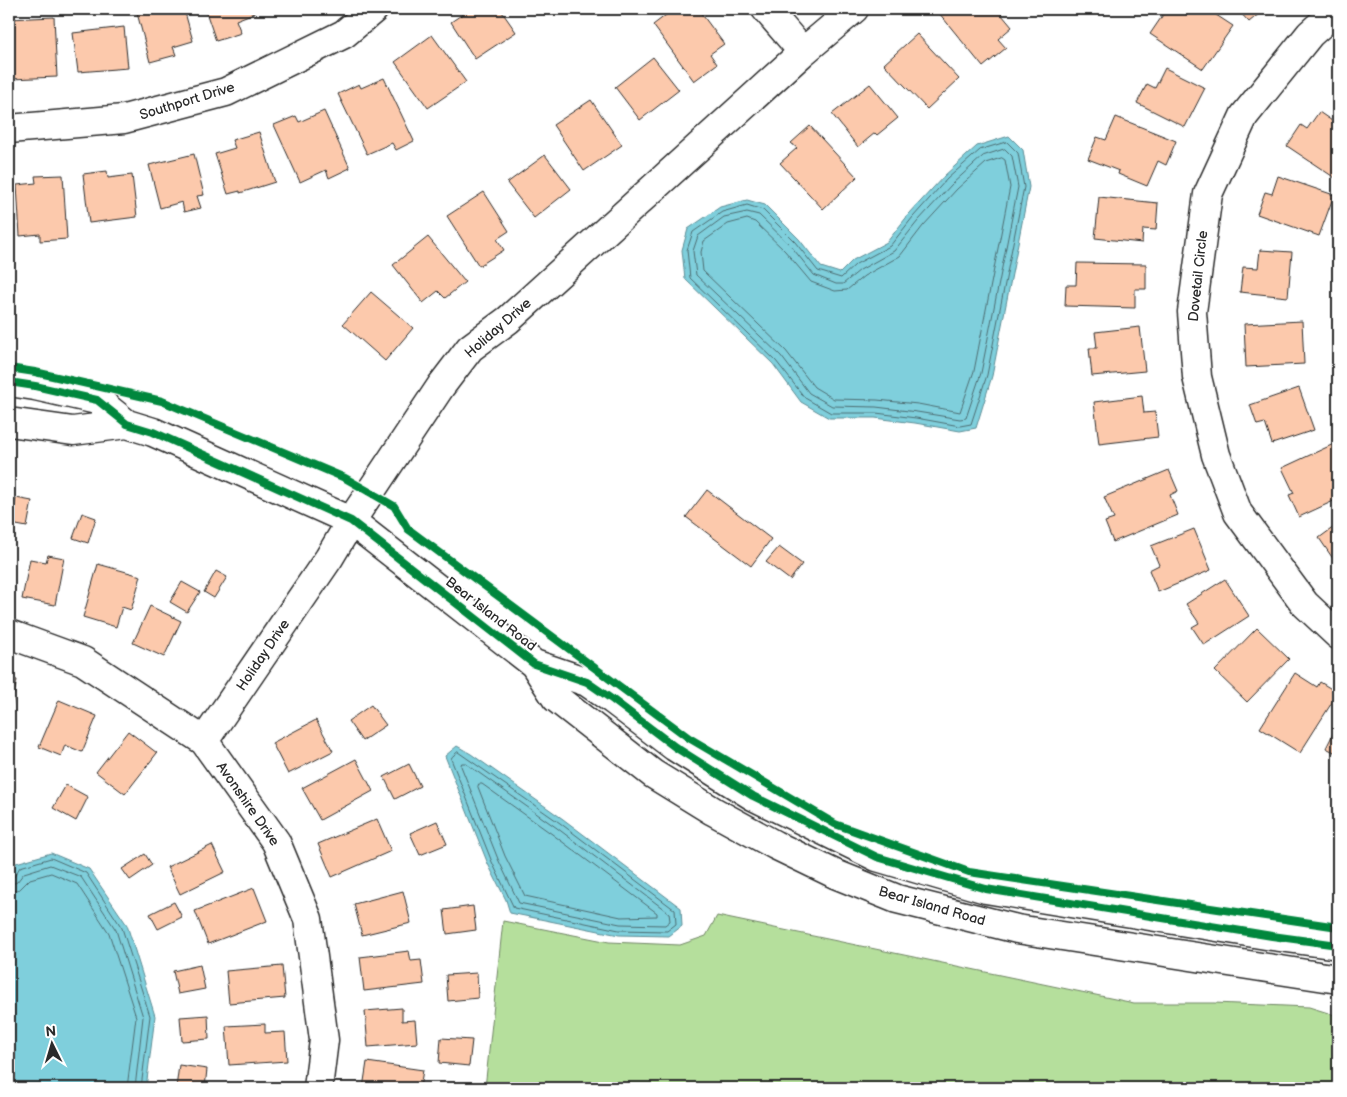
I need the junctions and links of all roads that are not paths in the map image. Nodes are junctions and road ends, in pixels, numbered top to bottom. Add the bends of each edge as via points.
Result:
1 (374, 9) edge
2 (766, 9) edge
3 (854, 9) edge
4 (1338, 9) edge
5 (803, 52) junction
6 (9, 129) edge
7 (9, 382) edge
8 (9, 422) edge
9 (127, 424) junction
10 (351, 521) junction
11 (9, 634) edge
12 (1338, 635) edge
13 (534, 664) junction
14 (204, 741) junction
15 (1338, 945) edge
16 (1338, 979) edge
17 (318, 1088) edge

1 - 6 street, Southport Drive via 344,34 226,92 124,119
2 - 5 street
3 - 5 street, Holiday Drive
4 - 12 street, Dovetail Circle via 1310,34 1244,116 1208,194 1192,312 1197,377 1216,455 1238,513 1304,604
5 - 10 street, Holiday Drive via 508,320 470,348
7 - 9 street, Bear Island Road via 97,400
8 - 9 street, Bear Island Road via 73,431
9 - 10 street, Bear Island Road via 153,432
10 - 13 street, Bear Island Road
10 - 14 street, Holiday Drive
11 - 14 street, Avonshire Drive via 83,661
13 - 15 street, Bear Island Road via 587,682 675,747 753,796 877,857 986,889
13 - 16 street, Bear Island Road via 556,698 653,774 775,845 897,899 1017,929
14 - 17 street, Avonshire Drive via 276,842 308,919 324,1040

